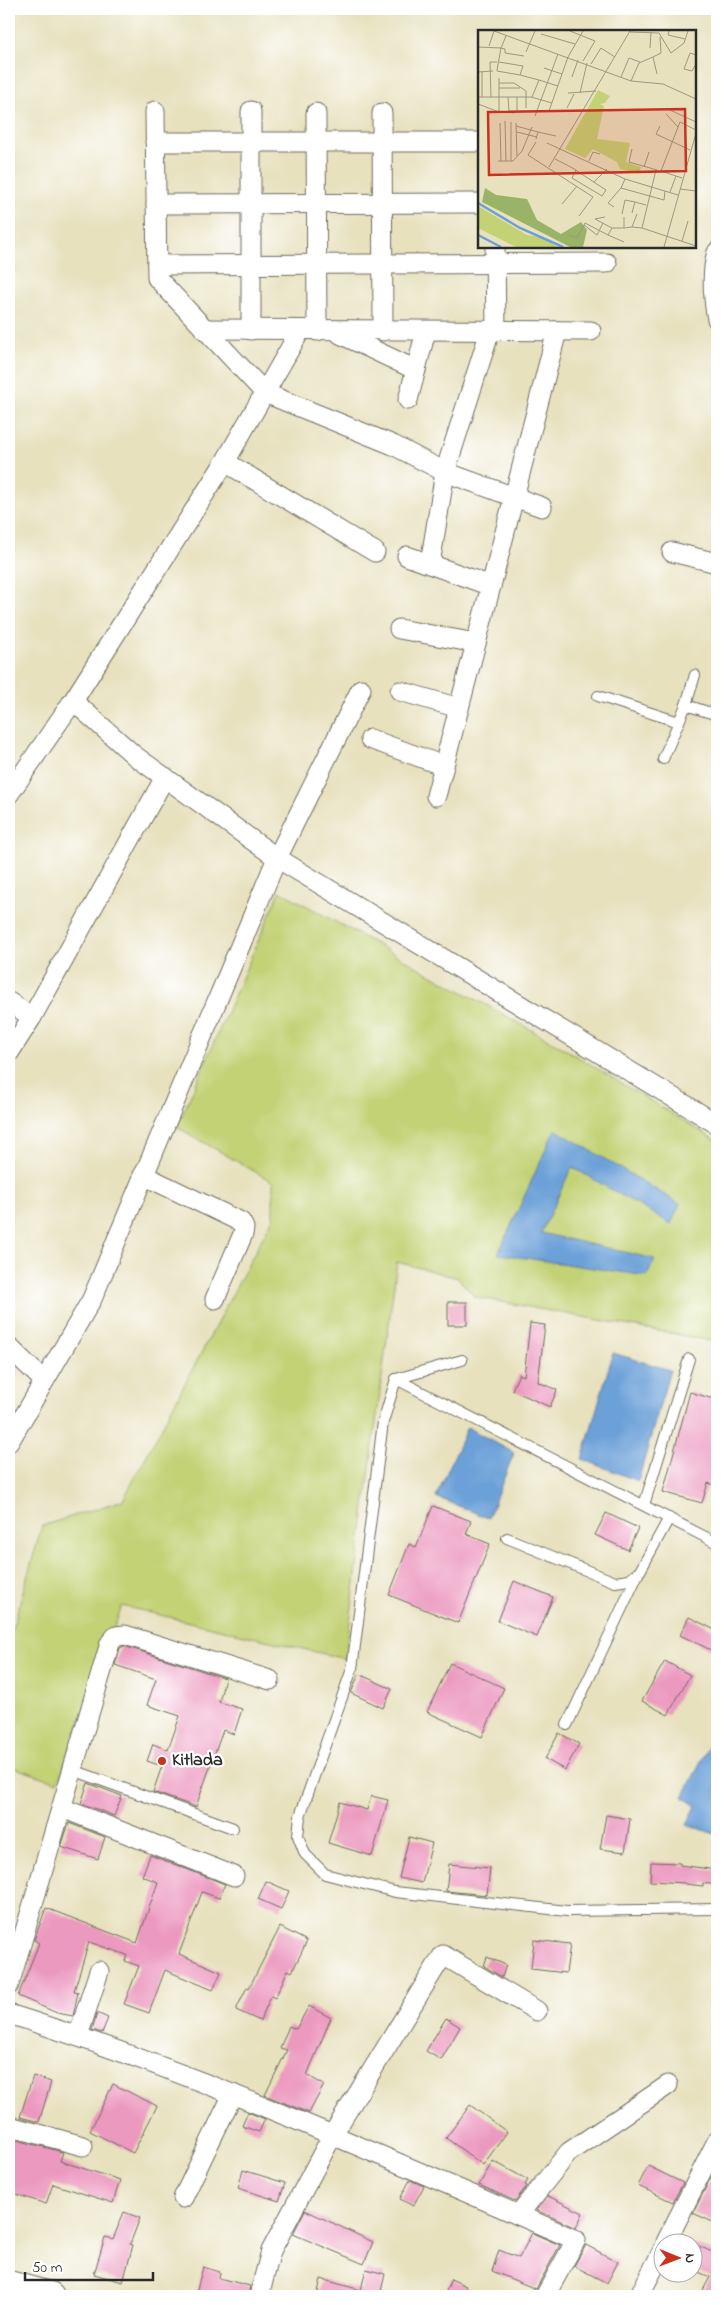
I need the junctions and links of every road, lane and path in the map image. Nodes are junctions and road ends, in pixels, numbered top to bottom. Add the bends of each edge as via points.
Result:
1 (155, 111) dead end
2 (251, 111) dead end
3 (316, 113) dead end
4 (382, 113) dead end
5 (155, 142) junction
6 (251, 142) junction
7 (316, 142) junction
8 (382, 142) junction
9 (478, 142) edge
10 (251, 203) junction
11 (316, 203) junction
12 (382, 203) junction
13 (478, 203) edge
14 (156, 204) junction
15 (717, 252) edge
16 (495, 255) edge
17 (607, 263) dead end
18 (251, 264) junction
19 (316, 264) junction
20 (383, 264) junction
21 (156, 265) junction
22 (717, 319) edge
23 (204, 329) junction
24 (251, 330) junction
25 (317, 331) junction
26 (383, 331) junction
27 (426, 331) junction
28 (493, 331) junction
29 (557, 331) junction
30 (591, 331) dead end
31 (416, 370) junction
32 (264, 393) junction
33 (408, 400) dead end
34 (225, 462) junction
35 (445, 472) junction
36 (514, 497) junction
37 (542, 506) dead end
38 (375, 552) dead end
39 (672, 552) dead end
40 (407, 556) dead end
41 (717, 562) edge
42 (430, 564) junction
43 (492, 586) junction
44 (399, 629) dead end
45 (476, 643) junction
46 (695, 675) dead end
47 (361, 689) dead end
48 (400, 691) dead end
49 (598, 696) dead end
50 (73, 701) junction
51 (686, 705) junction
52 (459, 708) junction
53 (717, 715) edge
54 (679, 722) junction
55 (370, 739) dead end
56 (663, 760) dead end
57 (444, 766) junction
58 (165, 778) junction
59 (9, 794) edge
60 (436, 796) dead end
61 (278, 858) junction
62 (9, 1002) edge
63 (32, 1017) junction
64 (9, 1053) edge
65 (717, 1124) edge
66 (143, 1175) junction
67 (215, 1299) dead end
68 (9, 1347) edge
69 (689, 1359) dead end
70 (462, 1360) dead end
71 (396, 1380) junction
72 (44, 1381) junction
73 (9, 1442) edge
74 (644, 1505) junction
75 (669, 1518) junction
76 (508, 1538) dead end
77 (717, 1543) edge
78 (640, 1570) junction
79 (270, 1680) dead end
80 (567, 1725) dead end
81 (73, 1770) junction
82 (62, 1808) junction
83 (233, 1828) dead end
84 (234, 1876) dead end
85 (717, 1909) edge
86 (14, 1950) edge
87 (100, 1971) dead end
88 (9, 1985) edge
89 (537, 2011) dead end
90 (9, 2014) edge
91 (78, 2036) junction
92 (668, 2084) dead end
93 (233, 2094) junction
94 (9, 2126) edge
95 (333, 2134) junction
96 (717, 2141) edge
97 (83, 2146) dead end
98 (183, 2198) dead end
99 (518, 2215) junction
100 (671, 2232) edge
101 (654, 2267) edge
102 (9, 2285) edge
103 (50, 2296) edge
104 (259, 2296) edge
105 (545, 2296) edge
106 (639, 2296) edge

1 - 5 street
2 - 6 street
3 - 7 street
4 - 8 street
5 - 6 street
5 - 14 street
6 - 7 street
6 - 10 street
7 - 8 street
7 - 11 street
8 - 9 street
8 - 12 street
10 - 11 street
10 - 14 street
10 - 18 street
11 - 12 street
11 - 19 street
12 - 13 street
12 - 20 street
14 - 21 street
15 - 22 street via 714,291
16 - 17 street
16 - 20 street
16 - 28 street
18 - 19 street
18 - 21 street
18 - 24 street
19 - 20 street
19 - 25 street
20 - 26 street
21 - 23 street via 157,278
23 - 24 street
23 - 32 street
24 - 25 street
25 - 26 street
25 - 31 street
25 - 32 street
26 - 27 street
27 - 28 street
27 - 31 street
28 - 29 street
28 - 35 street
29 - 30 street
29 - 36 street
31 - 33 street
32 - 34 street
32 - 35 street via 393,445
34 - 38 street
34 - 50 street
35 - 36 street
35 - 42 street
36 - 37 street
36 - 43 street
39 - 41 street
40 - 42 street
42 - 43 street
43 - 45 street
44 - 45 street
45 - 52 street
46 - 51 lane
47 - 61 street
48 - 52 street
49 - 54 lane
50 - 58 street
50 - 59 street
51 - 53 lane
51 - 54 lane
52 - 57 street
54 - 56 lane
55 - 57 street
57 - 60 street
58 - 61 street
58 - 63 street
61 - 65 street
61 - 66 street
62 - 63 street
63 - 64 street
66 - 67 street via 241,1222 243,1234
66 - 72 street via 92,1299
68 - 72 street
69 - 74 lane
70 - 71 lane
71 - 74 lane
71 - 85 lane via 383,1422 352,1669 300,1816 298,1836 304,1854 325,1874 395,1892 567,1911
72 - 73 street
74 - 75 lane
75 - 77 lane
75 - 78 lane
76 - 78 lane via 615,1582 629,1580
78 - 80 lane
79 - 81 street via 125,1635 116,1636 110,1643
81 - 82 street
81 - 83 lane
82 - 84 street
82 - 86 street
86 - 88 street
87 - 91 street
89 - 95 street via 443,1954
90 - 91 street
91 - 93 street
92 - 99 street via 569,2152
93 - 95 street
93 - 98 street
94 - 97 street
95 - 99 street
95 - 104 street via 271,2251
96 - 100 street
99 - 105 street via 576,2240
101 - 106 street
102 - 103 street

